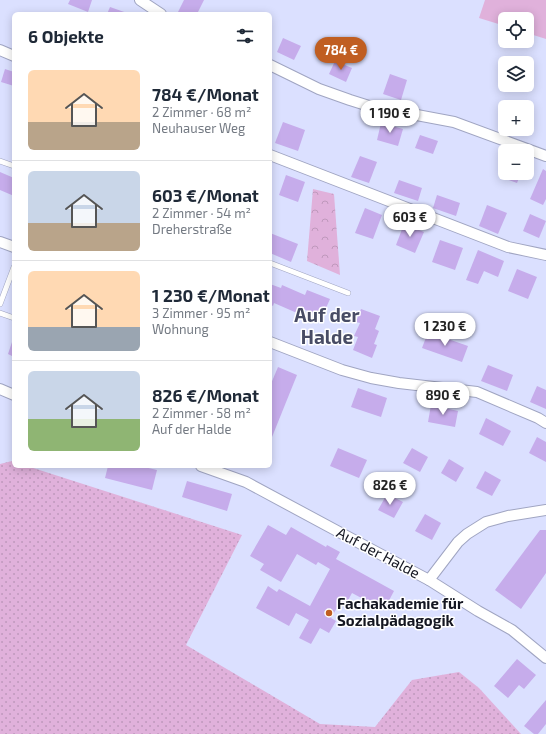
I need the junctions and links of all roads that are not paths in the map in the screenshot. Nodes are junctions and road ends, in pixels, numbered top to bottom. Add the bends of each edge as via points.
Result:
1 (140, 0) edge
2 (158, 12) edge
3 (0, 50) edge
4 (12, 55) edge
5 (272, 66) edge
6 (272, 156) edge
7 (546, 156) edge
8 (0, 161) edge
9 (12, 165) edge
10 (0, 242) edge
11 (12, 246) edge
12 (546, 255) edge
13 (272, 264) edge
14 (12, 272) edge
15 (348, 294) dead end
16 (0, 304) edge
17 (0, 313) edge
18 (12, 317) edge
19 (272, 343) edge
20 (0, 389) edge
21 (12, 394) edge
22 (546, 423) edge
23 (207, 468) edge
24 (546, 510) edge
25 (429, 580) junction
26 (546, 658) edge

1 - 2 street
3 - 4 street
5 - 7 street via 319,89 350,100 454,122
6 - 12 street via 508,247
8 - 9 lane
10 - 11 street
13 - 15 lane
14 - 16 lane
17 - 18 lane
19 - 22 street via 342,370 371,378 477,392
20 - 21 street
23 - 25 street, Auf der Halde via 246,482
24 - 25 street via 486,522 458,542
25 - 26 street, Auf der Halde via 512,630

